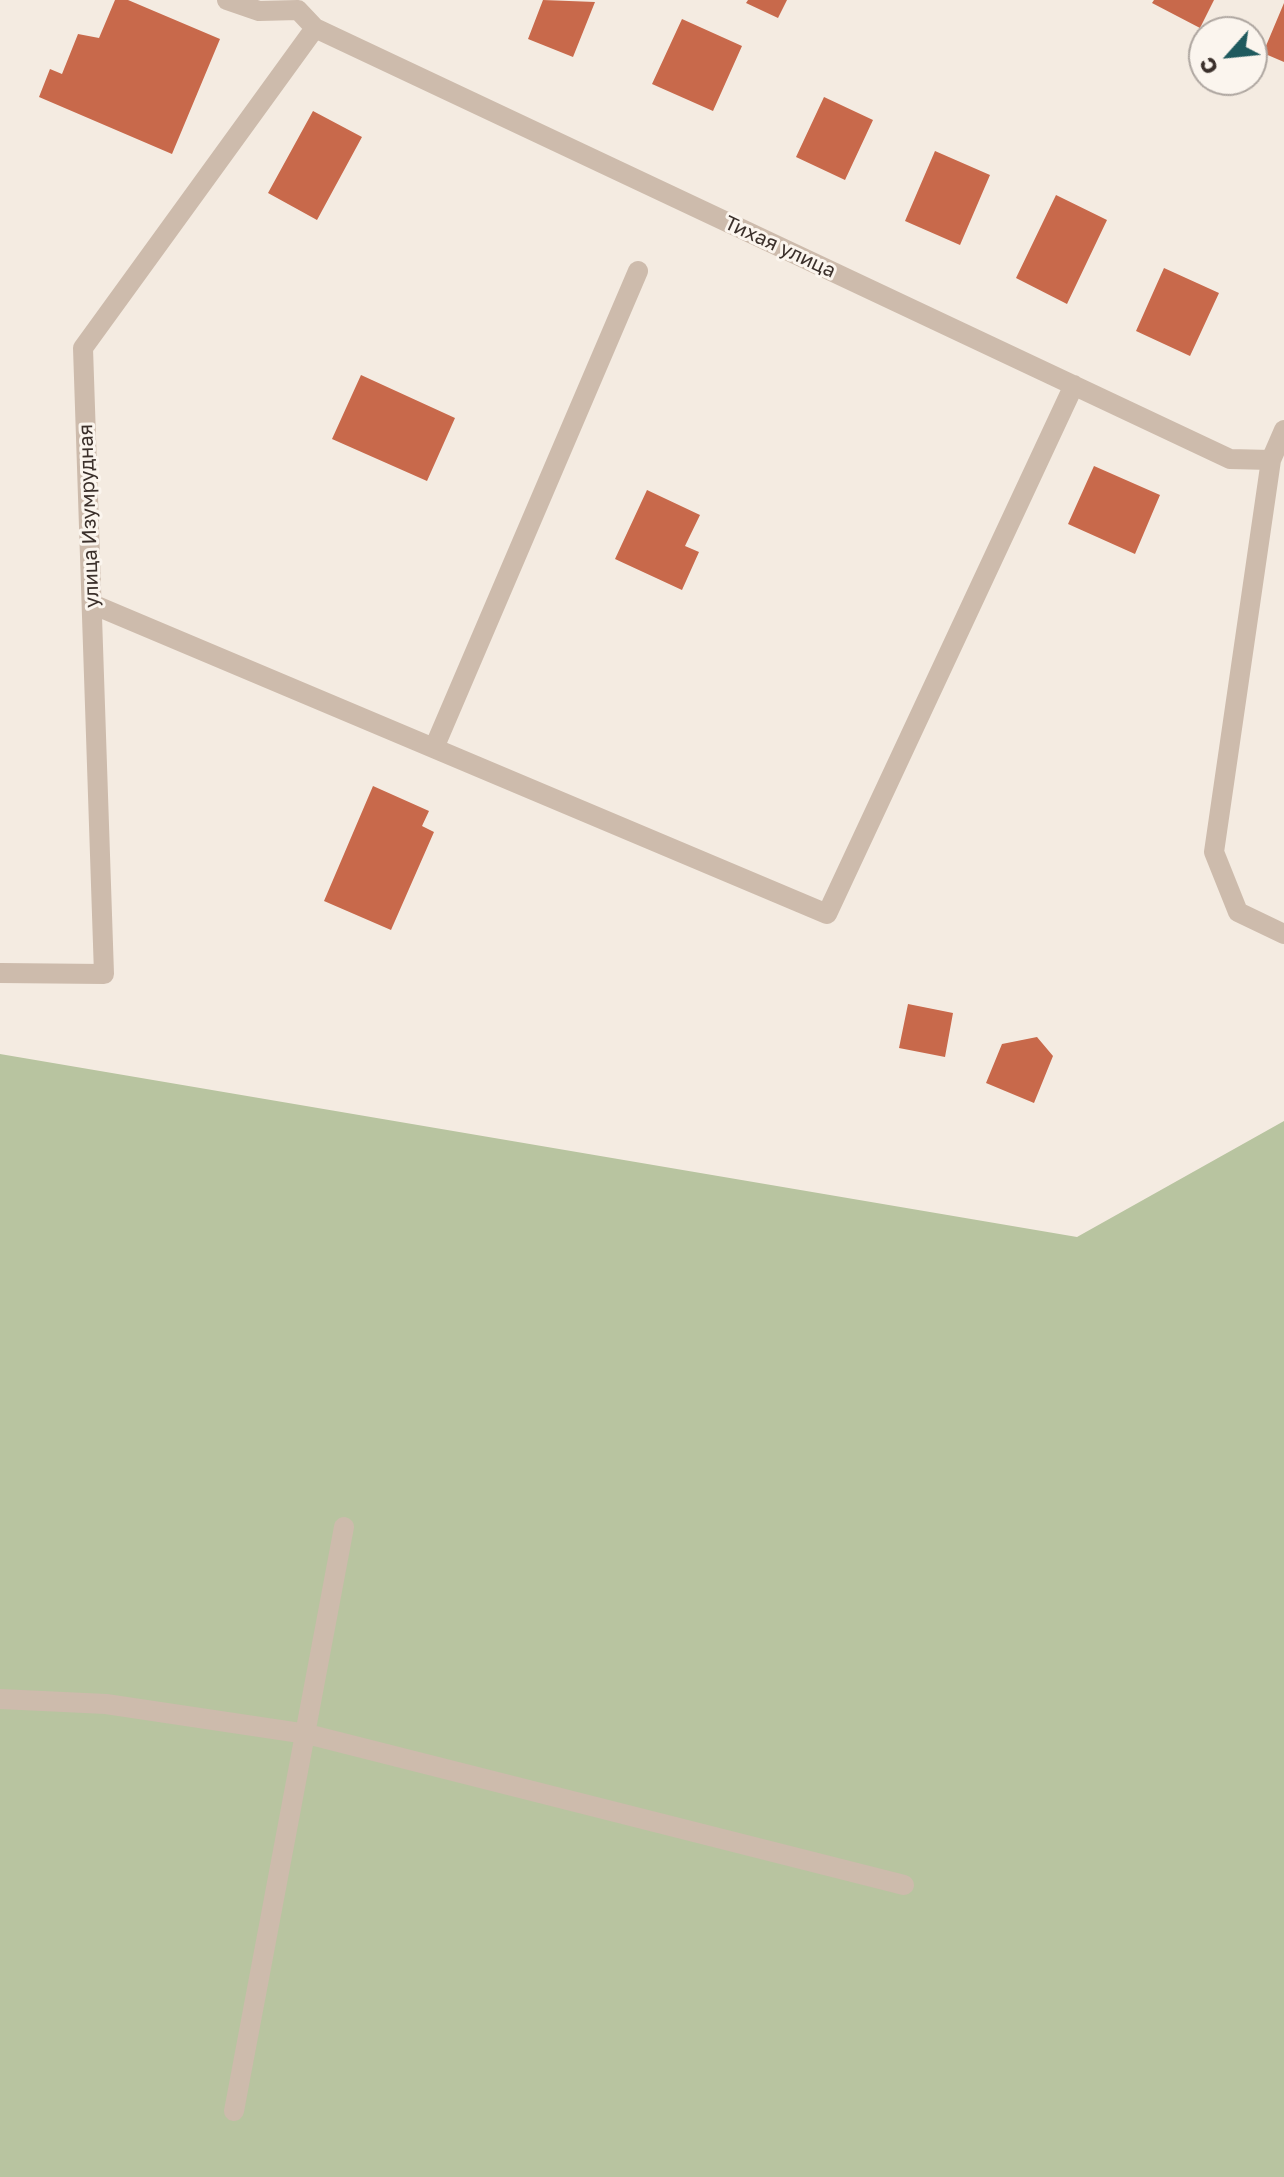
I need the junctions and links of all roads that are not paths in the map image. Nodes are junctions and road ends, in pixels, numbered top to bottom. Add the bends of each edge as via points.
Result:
1 (227, 0) edge
2 (298, 5) edge
3 (315, 28) junction
4 (638, 271) dead end
5 (1074, 385) junction
6 (1284, 430) edge
7 (1271, 460) junction
8 (92, 604) junction
9 (434, 748) junction
10 (1284, 934) edge
11 (0, 973) edge
12 (344, 1527) dead end
13 (0, 1699) edge
14 (307, 1734) junction
15 (904, 1885) dead end
16 (234, 2111) dead end

1 - 2 street via 259,11
2 - 3 street, Тихая улица
3 - 5 street, Тихая улица
3 - 8 street, улица Изумрудная via 83,348
4 - 9 street
5 - 7 street, Тихая улица via 1230,459
5 - 9 street via 827,914
6 - 7 street
7 - 10 street via 1214,852 1238,912
8 - 9 street
8 - 11 street, улица Изумрудная via 104,974
12 - 14 street
13 - 14 street via 106,1704
14 - 15 street
14 - 16 street

